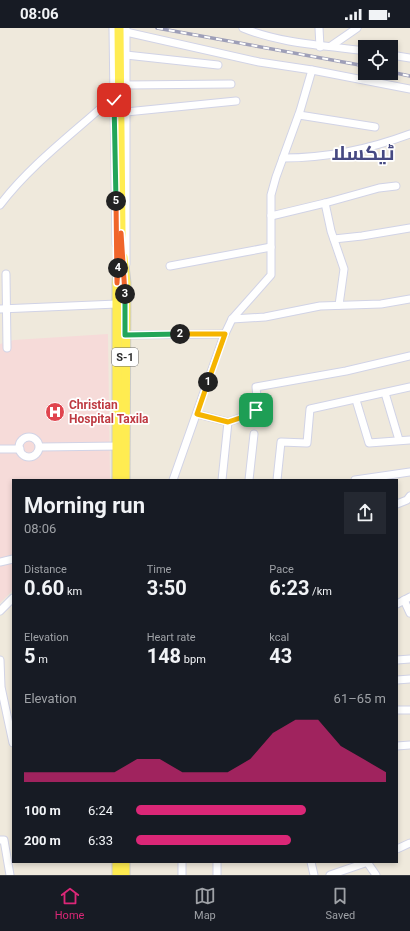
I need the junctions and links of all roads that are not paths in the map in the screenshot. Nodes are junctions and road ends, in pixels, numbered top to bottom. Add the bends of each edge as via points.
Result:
1 (114, 28) edge
2 (243, 28) edge
3 (319, 28) edge
4 (358, 28) edge
5 (124, 29) edge
6 (320, 46) junction
7 (331, 46) junction
8 (358, 50) edge
9 (126, 55) junction
10 (398, 55) edge
11 (410, 58) edge
12 (218, 65) dead end
13 (312, 70) junction
14 (231, 84) dead end
15 (126, 85) junction
16 (410, 89) edge
17 (114, 100) junction
18 (236, 101) dead end
19 (126, 112) junction
20 (299, 115) junction
21 (375, 127) dead end
22 (410, 134) edge
23 (283, 158) junction
24 (396, 186) dead end
25 (325, 203) junction
26 (0, 205) edge
27 (271, 216) junction
28 (410, 228) edge
29 (334, 239) junction
30 (271, 247) junction
31 (170, 266) dead end
32 (6, 274) dead end
33 (121, 283) junction
34 (410, 299) edge
35 (117, 304) junction
36 (339, 305) junction
37 (3, 309) edge
38 (232, 319) junction
39 (225, 334) junction
40 (125, 335) junction
41 (7, 348) dead end
42 (410, 356) edge
43 (410, 387) edge
44 (385, 393) junction
45 (356, 400) junction
46 (197, 414) junction
47 (228, 422) junction
48 (254, 434) dead end
49 (399, 440) junction
50 (410, 440) edge
51 (121, 446) junction
52 (40, 447) junction
53 (0, 449) edge
54 (20, 449) junction
55 (410, 472) edge
56 (117, 479) edge
57 (125, 479) edge
58 (174, 479) edge
59 (222, 479) edge
60 (249, 479) edge
61 (277, 479) edge
62 (363, 479) edge
63 (410, 496) edge
64 (398, 504) edge
65 (12, 559) edge
66 (0, 562) edge
67 (12, 599) edge
68 (407, 599) edge
69 (398, 604) edge
70 (0, 611) edge
71 (410, 613) edge
72 (410, 659) edge
73 (0, 660) edge
74 (398, 660) edge
75 (410, 679) edge
76 (398, 680) edge
77 (398, 710) edge
78 (410, 710) edge
79 (12, 738) edge
80 (410, 744) edge
81 (398, 746) edge
82 (0, 840) edge
83 (410, 843) edge
84 (398, 849) edge
85 (117, 863) edge
86 (125, 863) edge
87 (182, 863) edge
88 (217, 863) edge
89 (310, 863) edge
90 (365, 863) edge
91 (369, 863) edge
92 (10, 875) edge
93 (117, 875) edge
94 (125, 875) edge
95 (182, 875) edge
96 (217, 875) edge
97 (314, 875) edge
98 (330, 875) edge
99 (376, 875) edge

1 - 17 street
2 - 6 street via 262,36
3 - 6 street
4 - 7 street
5 - 9 street
5 - 13 street via 259,62
5 - 33 main road, S-1
6 - 7 street
7 - 8 street
9 - 12 street
9 - 15 street
10 - 11 street
13 - 16 street
13 - 20 street
14 - 15 street
15 - 19 street
17 - 26 street via 102,107 32,169 13,187
17 - 33 street
18 - 19 street
19 - 33 street
20 - 21 street
20 - 23 street
22 - 23 street via 380,144 309,158
23 - 27 street via 271,195
24 - 25 street via 379,188
25 - 27 street
25 - 29 street
27 - 30 street
28 - 29 street
29 - 36 street via 344,268
30 - 31 street
30 - 38 street via 271,274
32 - 37 street
33 - 35 main road, S-1
33 - 40 main road, S-1
34 - 36 street via 381,304
35 - 37 street
35 - 51 main road, S-1
36 - 38 street via 320,306 265,317
37 - 41 street
38 - 39 street
39 - 40 street
39 - 46 street
40 - 51 main road, S-1
42 - 47 street via 346,371 256,387 256,410 252,414
43 - 44 street
44 - 45 street
44 - 49 street
45 - 49 street via 369,443
45 - 61 street via 310,409 307,443 281,442
46 - 47 street
46 - 58 street
47 - 59 street
48 - 60 street
49 - 50 street
51 - 52 street
51 - 56 main road, S-1
51 - 57 main road, S-1
52 - 54 street via 31,457 23,455
52 - 54 street via 37,440 30,436 22,440
53 - 54 street
55 - 62 street
63 - 64 street
65 - 66 street
67 - 70 street
68 - 69 street
68 - 71 street
72 - 74 street
73 - 79 street via 1,687
75 - 76 street
77 - 78 street
80 - 81 street
82 - 92 street via 4,840 5,843
83 - 84 street
85 - 93 main road
86 - 94 main road
87 - 95 street
88 - 96 street
89 - 97 street
90 - 98 street
91 - 99 street

